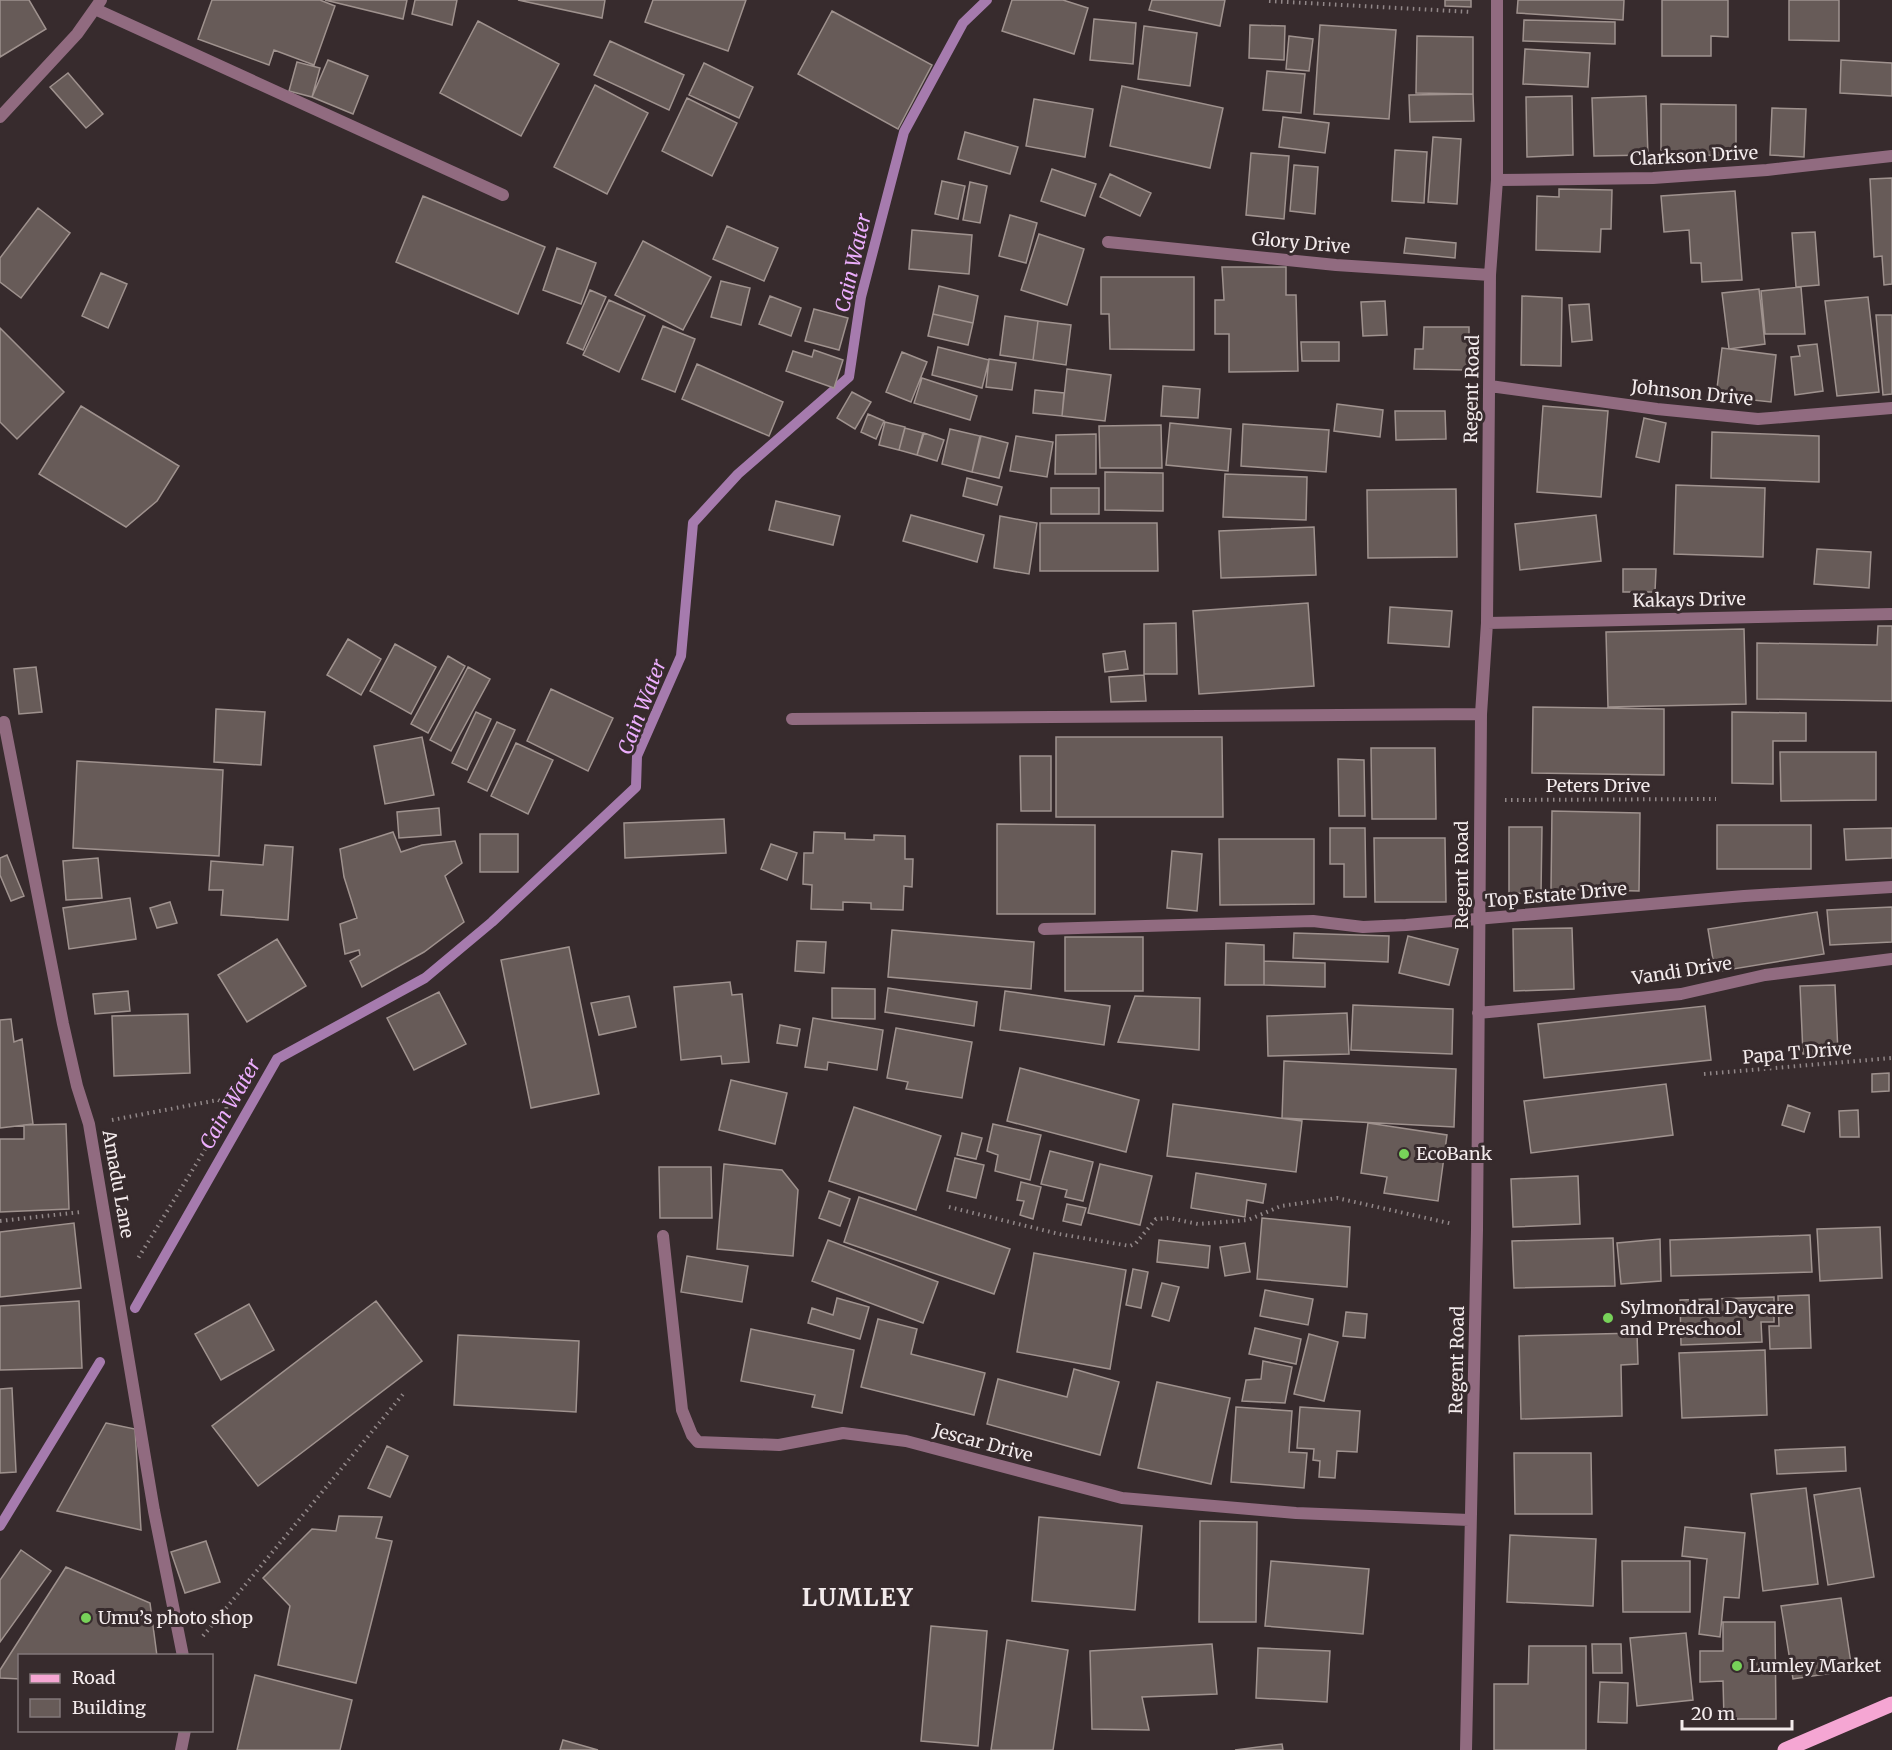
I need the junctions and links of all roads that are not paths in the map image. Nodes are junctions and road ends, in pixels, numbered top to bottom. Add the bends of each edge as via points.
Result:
1 (1497, 0) edge
2 (98, 5) edge
3 (0, 117) edge
4 (1892, 156) edge
5 (1497, 180) junction
6 (503, 195) dead end
7 (1108, 242) dead end
8 (1490, 275) junction
9 (1490, 386) junction
10 (1892, 408) edge
11 (1892, 614) edge
12 (1487, 623) junction
13 (1481, 714) junction
14 (792, 719) dead end
15 (4, 722) dead end
16 (1892, 887) edge
17 (1479, 920) junction
18 (1044, 930) dead end
19 (1892, 959) edge
20 (1478, 1013) junction
21 (663, 1236) dead end
22 (1469, 1520) junction
23 (183, 1654) edge
24 (1892, 1704) edge
25 (185, 1732) edge
26 (181, 1750) edge
27 (1466, 1750) edge
28 (1785, 1750) edge

1 - 5 street, Regent Road
2 - 3 street via 77,34
2 - 6 street
4 - 5 street, Clarkson Drive via 1653,178
5 - 8 street, Regent Road
7 - 8 street, Glory Drive via 1336,265
8 - 9 street, Regent Road
9 - 10 street, Johnson Drive via 1758,419
9 - 12 street, Regent Road
11 - 12 street, Kakays Drive
12 - 13 street, Regent Road
13 - 14 street
13 - 17 street, Regent Road
15 - 23 street, Amadu Lane via 63,1024 89,1124 154,1511
16 - 17 street, Top Estate Drive
17 - 18 street, Top Estate Drive via 1363,927 1313,921
17 - 20 street, Regent Road
19 - 20 street, Vandi Drive via 1765,975 1681,994
20 - 22 street, Regent Road
21 - 22 street, Jescar Drive via 682,1410 699,1442 779,1445 843,1433 906,1441 1122,1498 1296,1513
22 - 27 street, Regent Road
24 - 28 main road
25 - 26 street

